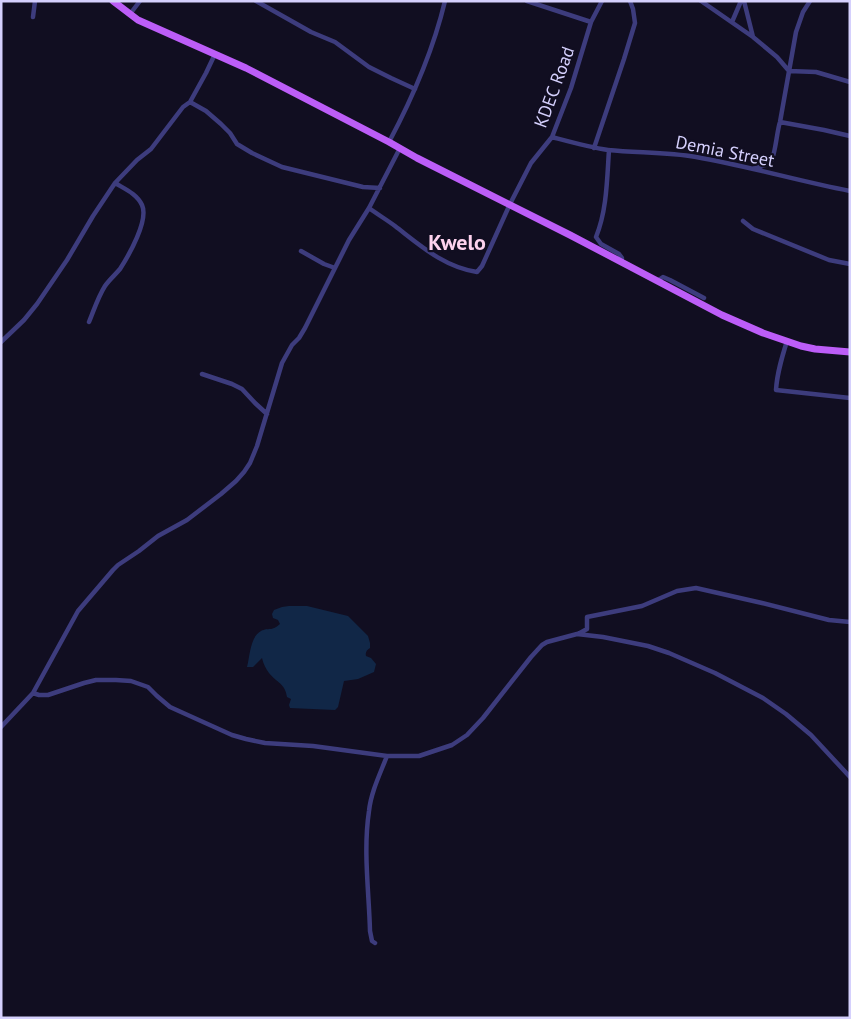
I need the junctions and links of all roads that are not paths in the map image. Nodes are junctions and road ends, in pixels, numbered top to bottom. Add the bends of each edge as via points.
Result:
1 (35, 1) edge
2 (113, 1) edge
3 (140, 1) edge
4 (256, 1) edge
5 (445, 1) edge
6 (528, 1) edge
7 (602, 1) edge
8 (630, 1) edge
9 (701, 1) edge
10 (742, 1) edge
11 (810, 1) edge
12 (130, 14) junction
13 (33, 17) dead end
14 (591, 22) junction
15 (732, 22) junction
16 (753, 37) junction
17 (215, 54) junction
18 (789, 71) junction
19 (850, 82) edge
20 (415, 89) junction
21 (190, 102) junction
22 (780, 122) junction
23 (850, 136) edge
24 (552, 137) junction
25 (389, 142) junction
26 (400, 148) junction
27 (594, 148) junction
28 (609, 150) junction
29 (752, 169) junction
30 (115, 183) junction
31 (380, 188) junction
32 (850, 191) edge
33 (510, 204) junction
34 (369, 208) junction
35 (743, 221) dead end
36 (301, 251) dead end
37 (621, 262) junction
38 (850, 264) edge
39 (335, 268) junction
40 (657, 281) junction
41 (704, 298) dead end
42 (89, 322) dead end
43 (1, 342) edge
44 (787, 342) junction
45 (850, 352) edge
46 (202, 374) dead end
47 (850, 398) edge
48 (267, 414) junction
49 (850, 622) edge
50 (577, 634) junction
51 (33, 693) junction
52 (1, 727) edge
53 (387, 756) junction
54 (850, 777) edge
55 (375, 943) dead end

1 - 13 street
2 - 12 main road
3 - 12 street
4 - 20 street via 335,42 368,67
5 - 20 street
6 - 14 street
7 - 14 street, KDEC Road
8 - 27 street via 635,23
9 - 15 street
10 - 15 street
10 - 16 street
11 - 18 street via 799,23
12 - 17 main road
14 - 24 street, KDEC Road
15 - 16 street
16 - 18 street
17 - 21 street
17 - 25 main road
18 - 19 street via 816,72
18 - 22 street
20 - 25 street
21 - 30 street via 182,107 151,149
21 - 31 street via 206,111 237,144 260,157 289,169
22 - 23 street
22 - 29 street via 772,160
24 - 27 street, Demia Street
24 - 33 street, KDEC Road via 532,163
25 - 26 main road
26 - 31 street
26 - 33 main road
27 - 28 street, Demia Street
28 - 29 street, Demia Street via 661,152
28 - 37 street via 601,224 596,237 601,244 621,256
29 - 32 street, Demia Street
30 - 42 street via 136,196 142,205 144,220 119,270 105,287
30 - 43 street via 37,304
31 - 34 street
33 - 34 street, KDEC Road via 477,272 464,270 429,253
33 - 37 main road
34 - 39 street
35 - 38 street via 753,229 828,260
36 - 39 street
37 - 40 main road
39 - 48 street via 305,328 282,363
40 - 41 street via 663,277
40 - 44 main road via 722,315
44 - 45 main road via 815,350
44 - 47 street via 780,361 776,390
46 - 48 street via 242,389
48 - 51 street via 257,446 244,472 186,520 118,565 78,610
49 - 50 street via 813,617 696,588 642,606 587,617 587,629
50 - 53 street via 542,645 483,718 452,745 419,756
50 - 54 street via 648,646 741,686 763,698 811,734
51 - 52 street
51 - 53 street via 48,696 96,680 132,681 148,687 170,707 232,735 264,743
53 - 55 street via 372,797 367,828 370,931

